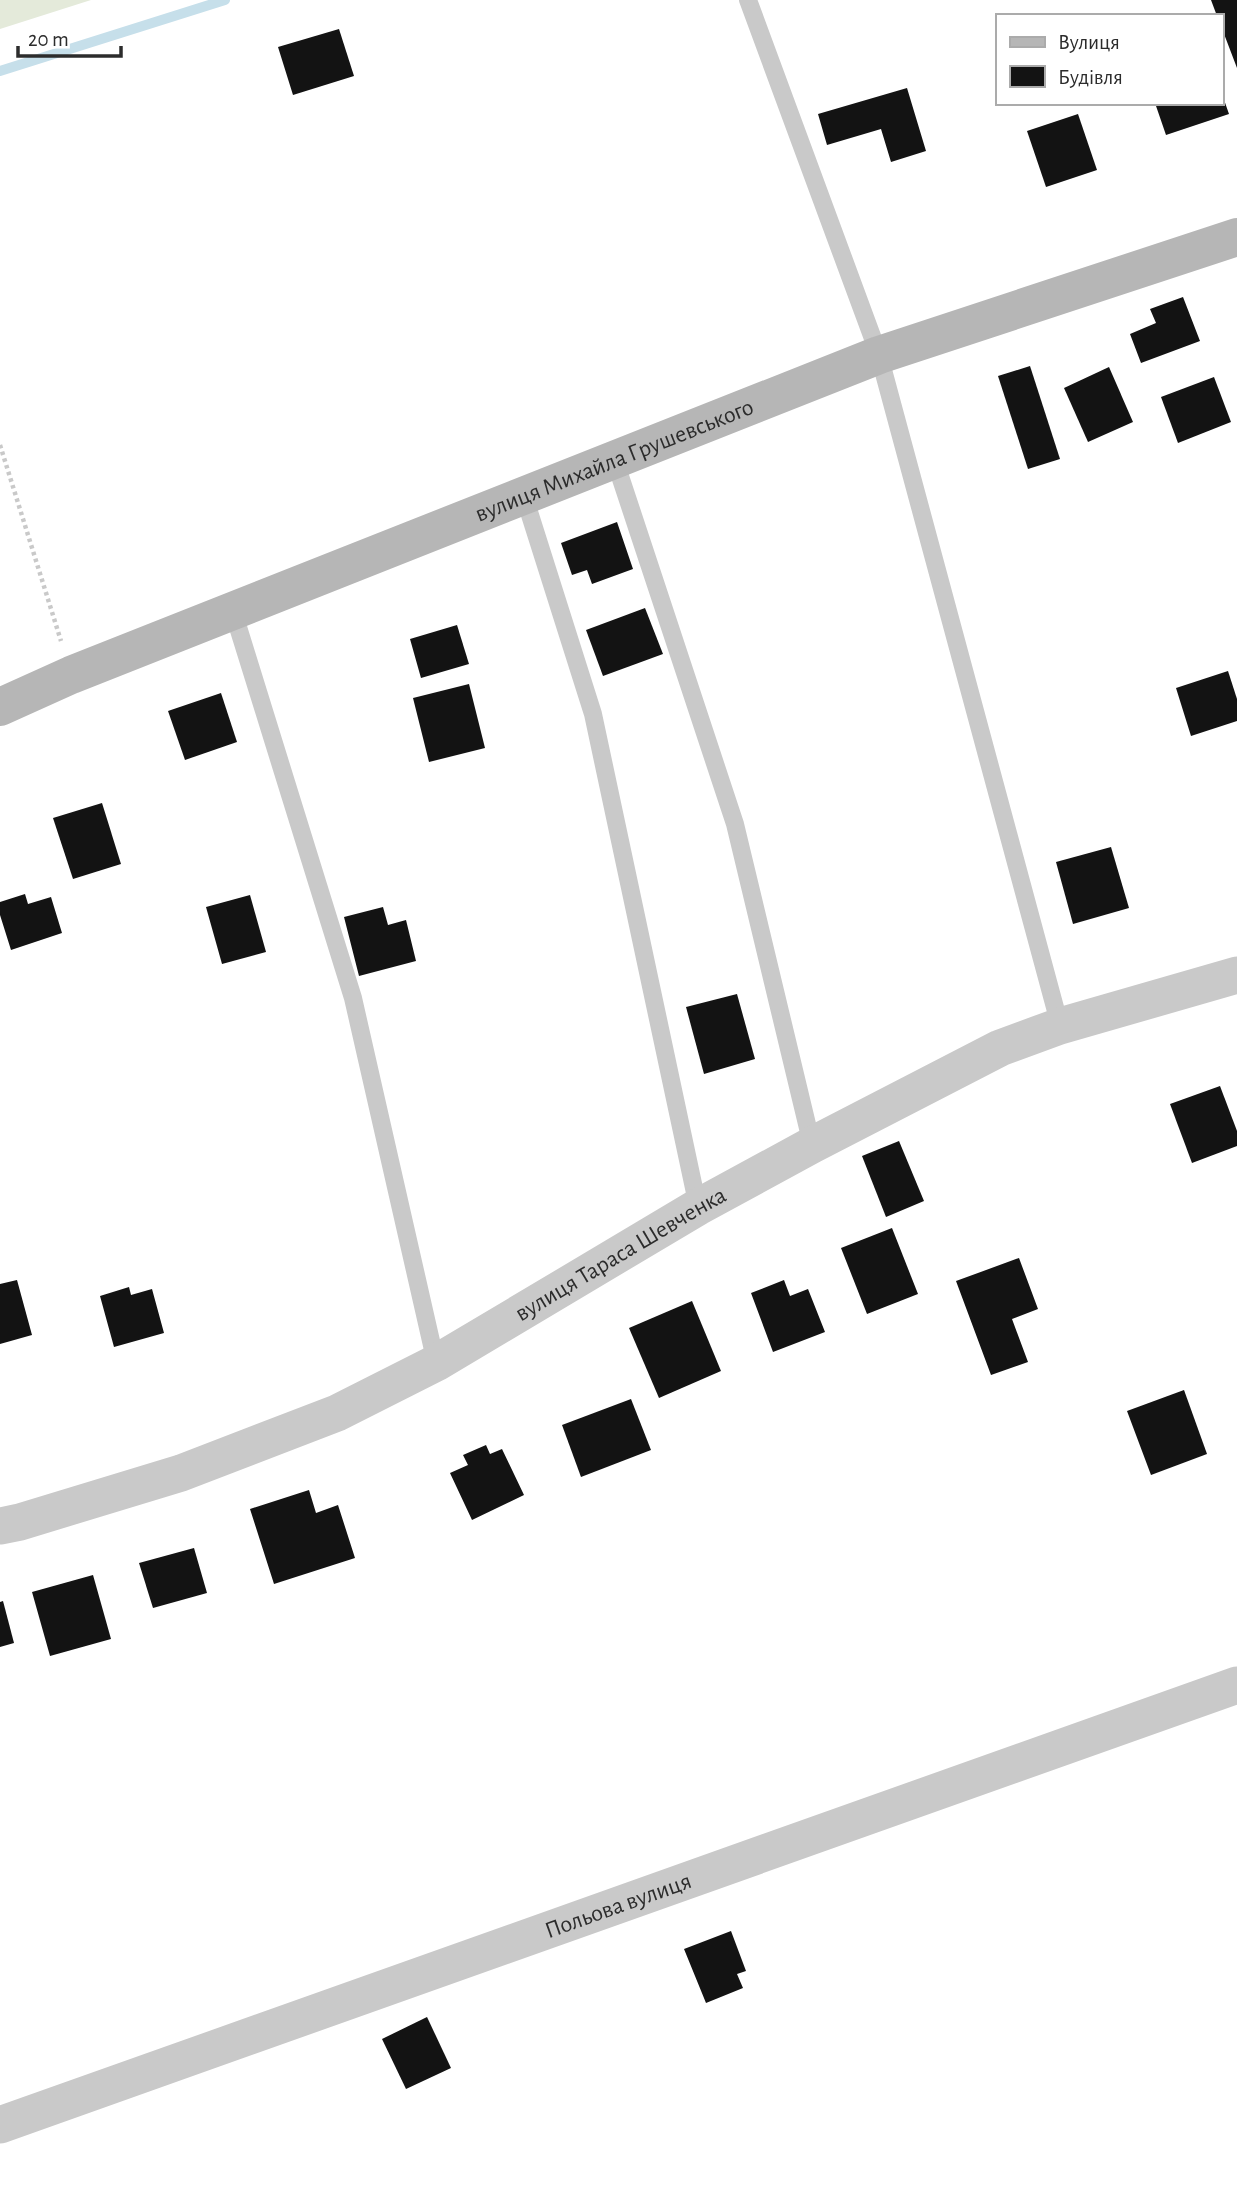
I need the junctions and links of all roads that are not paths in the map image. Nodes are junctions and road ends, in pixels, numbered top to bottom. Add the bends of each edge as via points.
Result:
1 (747, 0) edge
2 (1237, 237) edge
3 (879, 355) junction
4 (615, 461) junction
5 (524, 496) junction
6 (233, 611) junction
7 (0, 707) edge
8 (1237, 975) edge
9 (1060, 1026) junction
10 (812, 1145) junction
11 (698, 1208) junction
12 (436, 1363) junction
13 (0, 1526) edge
14 (1237, 1685) edge
15 (0, 2125) edge

1 - 3 lane
2 - 3 street, вулиця Михайла Грушевського
3 - 4 street, вулиця Михайла Грушевського
3 - 9 lane
4 - 5 street, вулиця Михайла Грушевського
4 - 10 lane via 736,824
5 - 6 street, вулиця Михайла Грушевського
5 - 11 lane via 593,714
6 - 7 street, вулиця Михайла Грушевського
6 - 12 lane via 353,998
8 - 9 street, вулиця Тараса Шевченка
9 - 10 street, вулиця Тараса Шевченка via 1000,1048
10 - 11 street, вулиця Тараса Шевченка
11 - 12 street, вулиця Тараса Шевченка
12 - 13 street, вулиця Тараса Шевченка via 337,1413 181,1473
14 - 15 street, Польова вулиця

